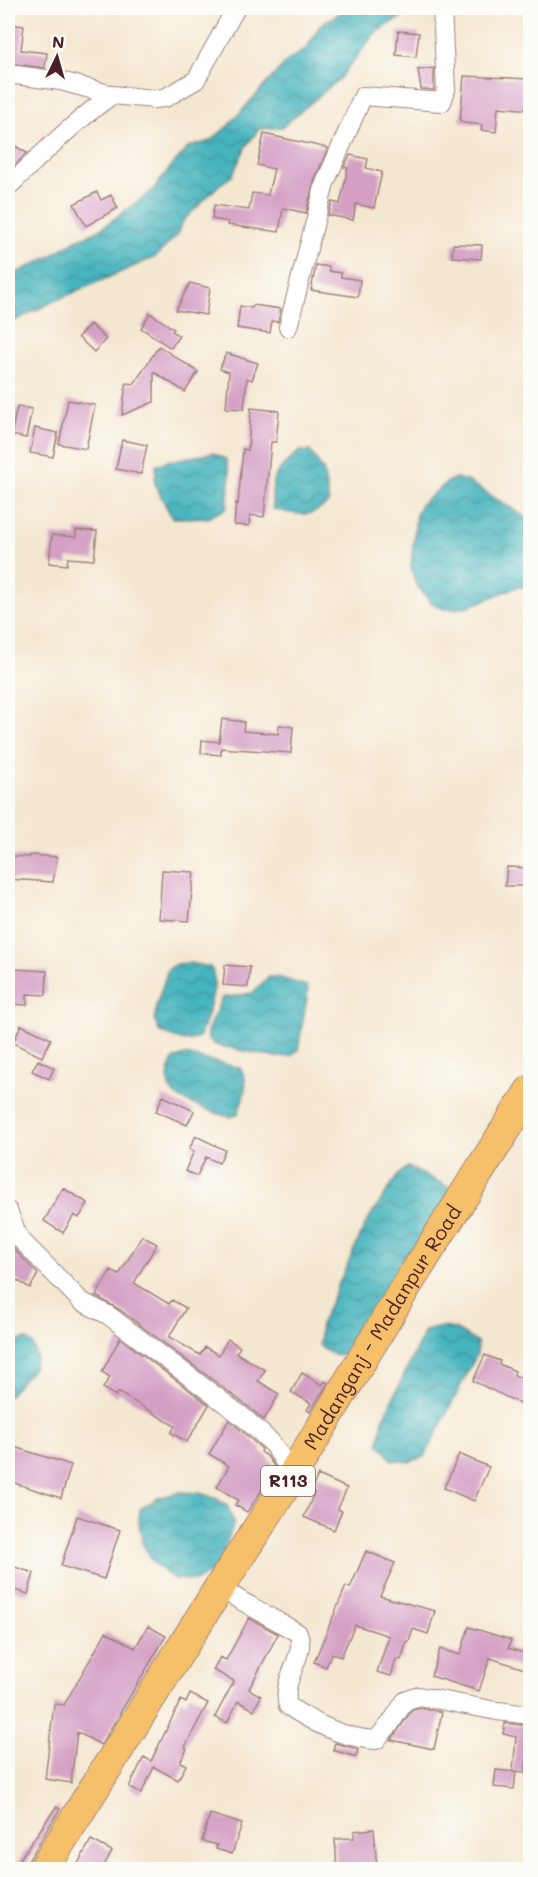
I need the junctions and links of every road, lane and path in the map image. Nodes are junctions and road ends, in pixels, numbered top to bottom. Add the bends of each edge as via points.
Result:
1 (236, 8) edge
2 (442, 8) edge
3 (8, 74) edge
4 (112, 94) junction
5 (8, 187) edge
6 (288, 327) dead end
7 (531, 1090) edge
8 (8, 1211) edge
9 (293, 1474) junction
10 (219, 1588) junction
11 (531, 1715) edge
12 (44, 1869) edge

1 - 4 street via 196,80 165,98
2 - 6 street via 446,90 442,102 363,96 325,183
3 - 4 street via 61,81
4 - 5 street via 60,136
7 - 9 main road, Madanganj - Madanpur Road / R113
8 - 9 street via 19,1238 81,1301 108,1315 243,1417 271,1442
9 - 10 main road, Madanganj - Madanpur Road / R113
10 - 11 street via 298,1633 301,1646 286,1685 288,1706 345,1736 376,1740 405,1701 419,1696
10 - 12 main road, Madanganj - Madanpur Road / R113

